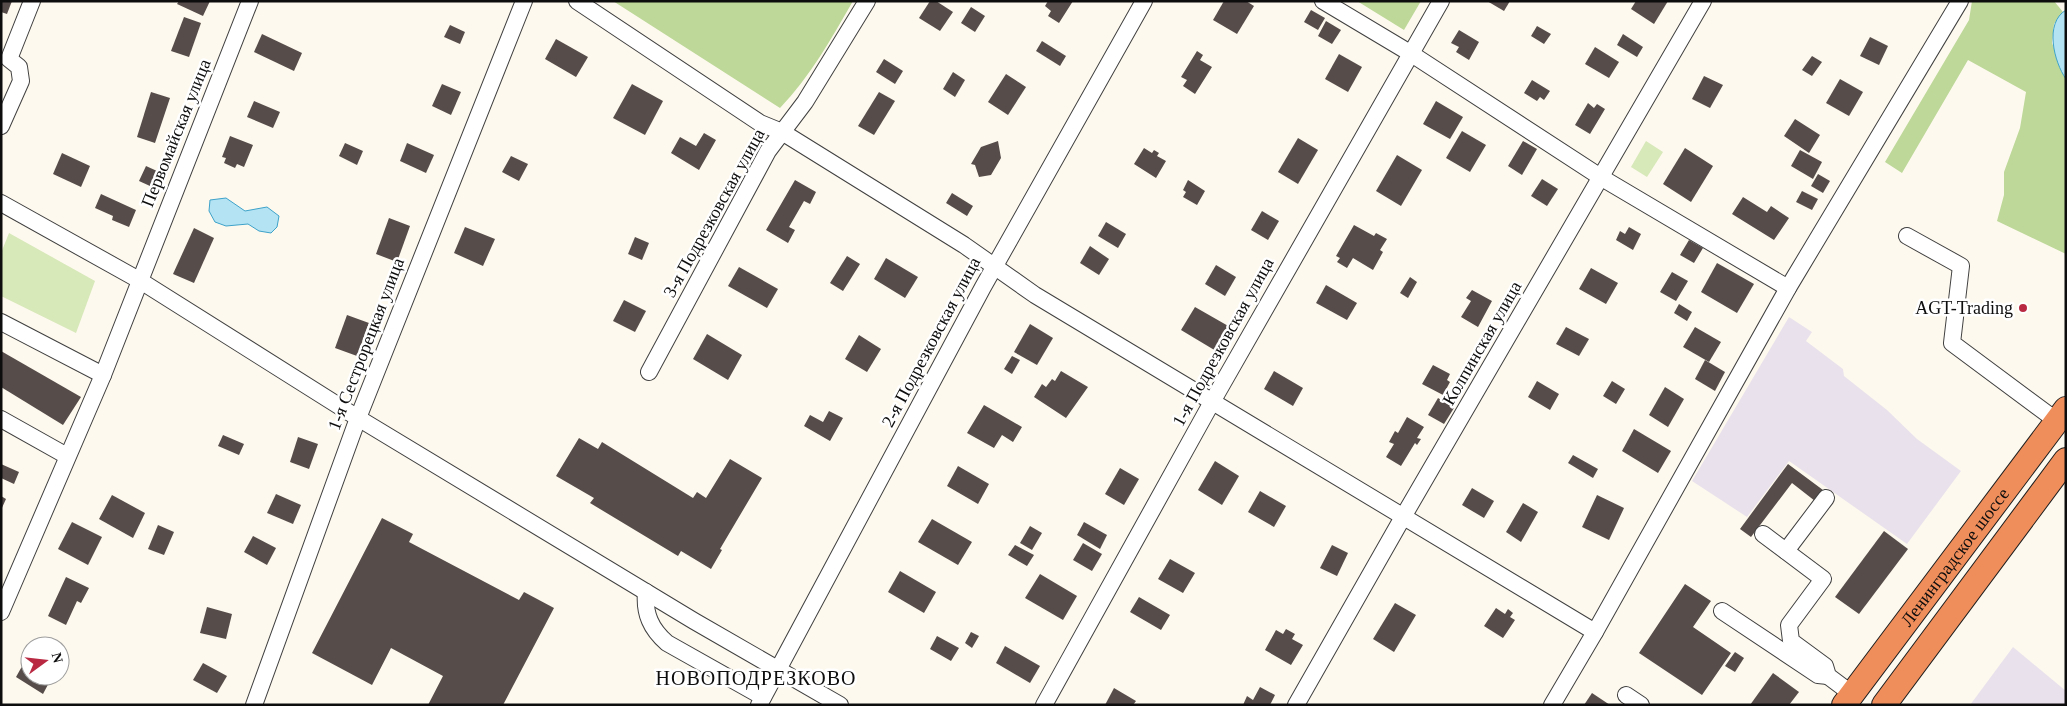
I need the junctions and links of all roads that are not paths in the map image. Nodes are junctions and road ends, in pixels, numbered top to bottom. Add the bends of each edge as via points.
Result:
1 (32, 1) edge
2 (250, 1) edge
3 (524, 1) edge
4 (577, 1) edge
5 (866, 1) edge
6 (1144, 1) edge
7 (1323, 1) edge
8 (1441, 1) edge
9 (1704, 1) edge
10 (1960, 1) edge
11 (1410, 53) junction
12 (5, 58) edge
13 (1, 126) edge
14 (782, 132) junction
15 (1602, 178) junction
16 (1, 203) edge
17 (1907, 236) dead end
18 (994, 266) junction
19 (139, 280) junction
20 (1788, 288) junction
21 (1, 322) edge
22 (649, 372) dead end
23 (103, 375) junction
24 (1212, 402) junction
25 (2061, 415) edge
26 (358, 418) junction
27 (1, 419) edge
28 (67, 456) junction
29 (2066, 460) edge
30 (1826, 498) dead end
31 (1403, 517) junction
32 (1763, 534) dead end
33 (1786, 551) junction
34 (646, 592) junction
35 (1722, 611) dead end
36 (1, 612) edge
37 (1595, 632) junction
38 (777, 669) junction
39 (1828, 676) junction
40 (1626, 695) dead end
41 (1848, 699) edge
42 (761, 701) edge
43 (254, 705) edge
44 (840, 705) edge
45 (1044, 705) edge
46 (1296, 705) edge
47 (1552, 705) edge
48 (1641, 705) edge
49 (1884, 705) edge

1 - 12 street
2 - 19 street, Первомайская улица
3 - 26 street, 1-я Сестрорецкая улица
4 - 14 street via 760,123
5 - 14 street, 3-я Подрезковская улица via 805,102
6 - 18 street, 2-я Подрезковская улица
7 - 11 street
8 - 11 street, 1-я Подрезковская улица
9 - 15 street, Колпинская улица
10 - 20 street
11 - 15 street
11 - 24 street, 1-я Подрезковская улица
12 - 13 street via 19,67 21,81
14 - 18 street
14 - 22 street, 3-я Подрезковская улица via 768,151
15 - 20 street
15 - 31 street, Колпинская улица
16 - 19 street
17 - 25 street via 1961,266 1952,342
18 - 24 street via 1035,295
18 - 38 street, 2-я Подрезковская улица
19 - 23 street, Первомайская улица
19 - 26 street
20 - 37 street
21 - 23 street
23 - 28 street, Первомайская улица
24 - 31 street
24 - 45 street, 1-я Подрезковская улица
25 - 41 highway, Ленинградское шоссе
26 - 34 street
26 - 43 street, 1-я Сестрорецкая улица
27 - 28 street
28 - 36 street, Первомайская улица
29 - 49 highway, Ленинградское шоссе
30 - 33 street
31 - 37 street
31 - 46 street, Колпинская улица
32 - 33 street
33 - 39 street via 1823,579 1789,625 1791,641 1825,666
34 - 38 street
34 - 42 street via 646,611 657,634
35 - 39 street via 1818,675
37 - 47 street
38 - 42 street, 2-я Подрезковская улица
38 - 44 street
39 - 41 street
40 - 48 street

